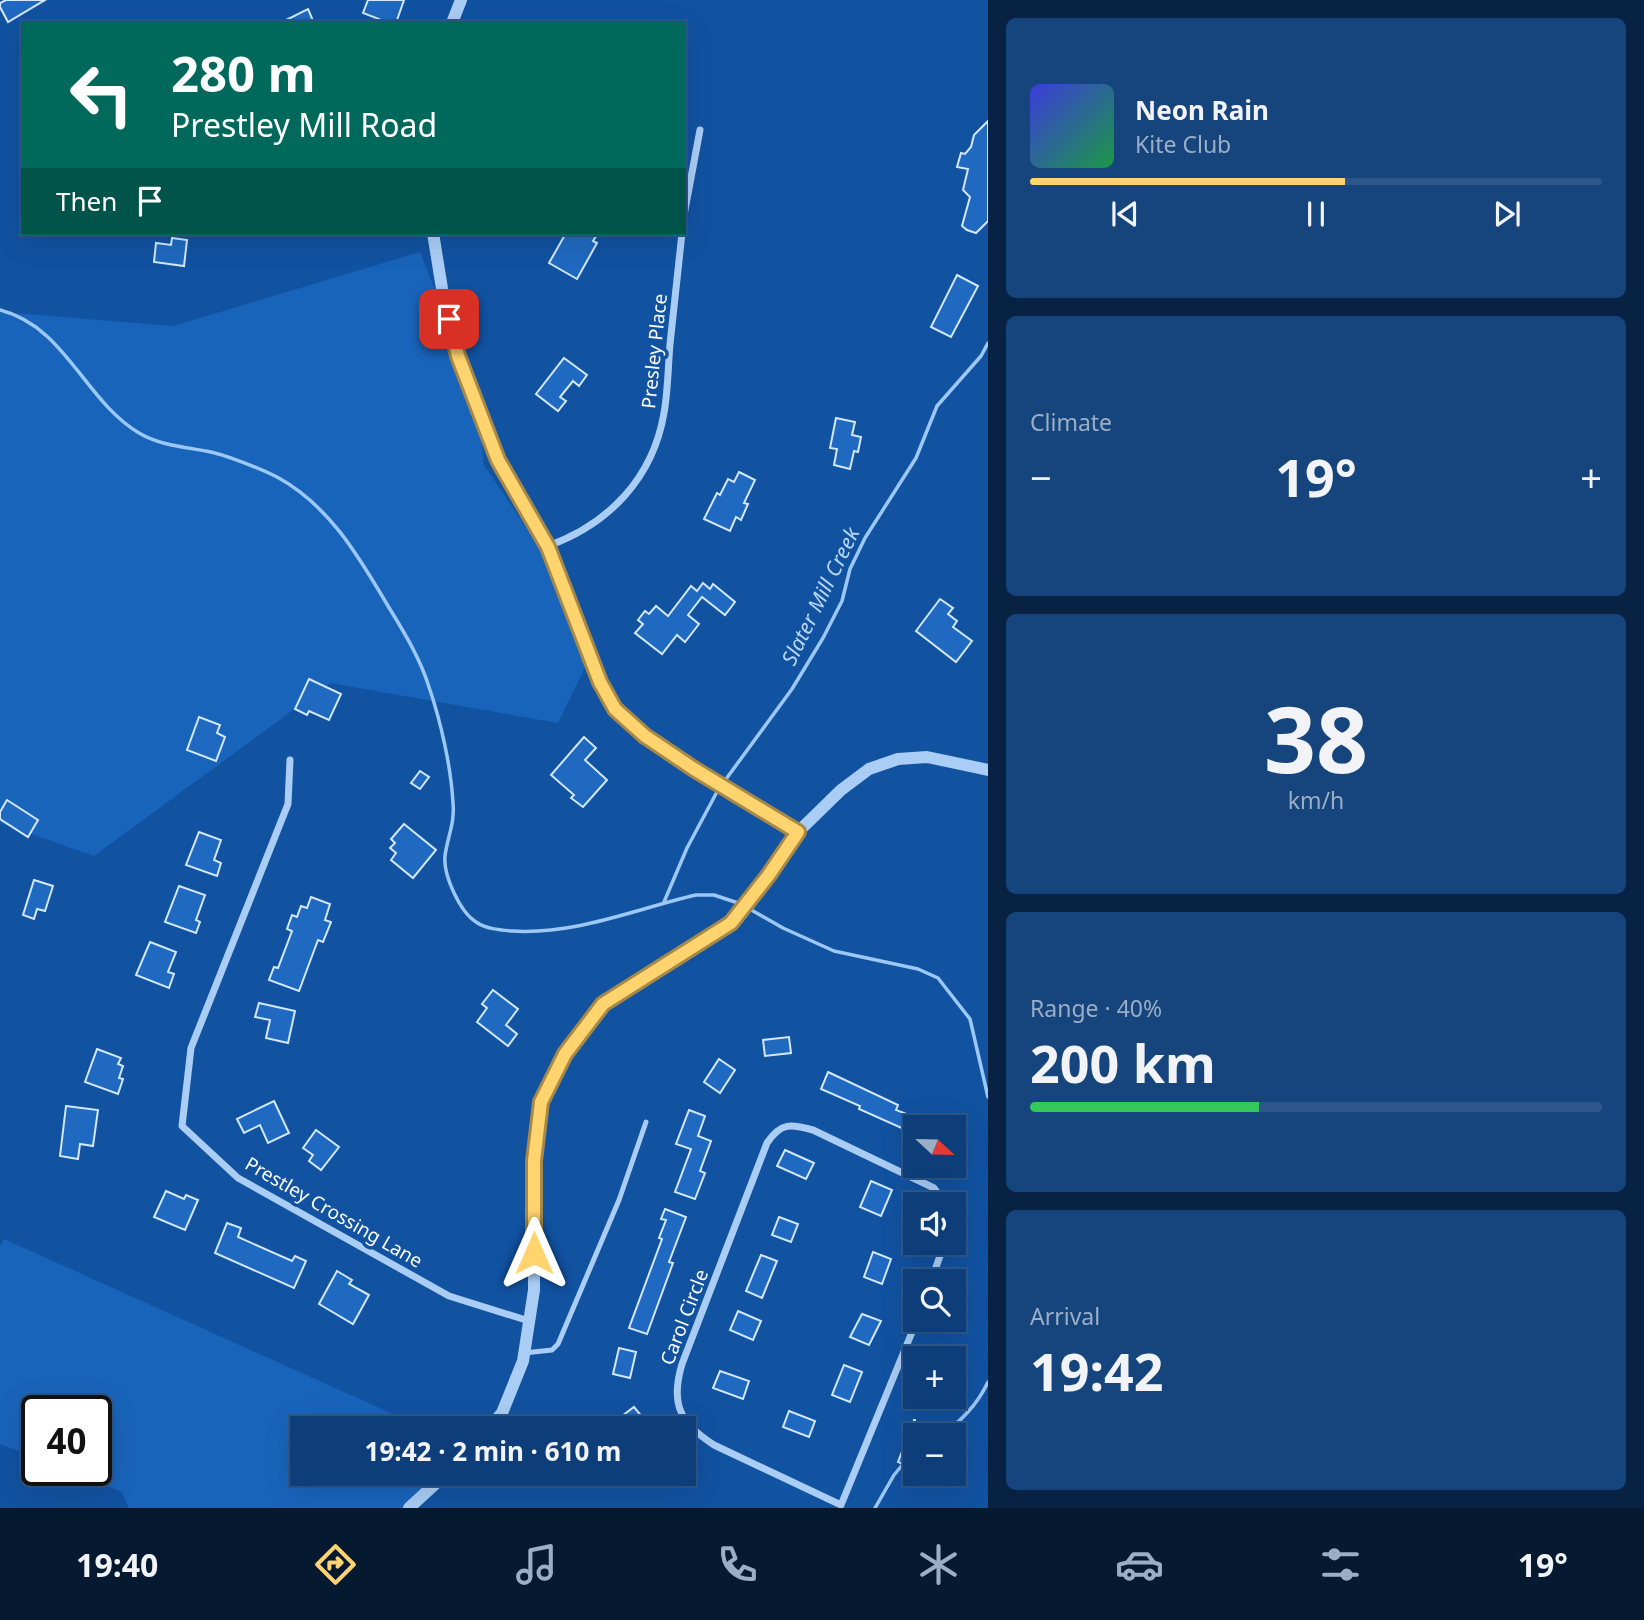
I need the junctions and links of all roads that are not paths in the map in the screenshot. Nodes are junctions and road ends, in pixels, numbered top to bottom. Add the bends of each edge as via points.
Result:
1 (461, 0) edge
2 (454, 21) edge
3 (700, 130) dead end
4 (686, 204) edge
5 (433, 235) edge
6 (682, 235) edge
7 (548, 547) junction
8 (290, 760) dead end
9 (988, 770) edge
10 (798, 832) junction
11 (646, 1122) dead end
12 (937, 1192) edge
13 (529, 1321) junction
14 (912, 1332) edge
15 (524, 1353) junction
16 (499, 1416) edge
17 (433, 1486) edge
18 (843, 1507) edge
19 (410, 1508) edge

1 - 2 street
3 - 4 street
5 - 7 street via 458,356 498,460
6 - 7 street, Presley Place via 664,414 655,443 632,490 603,518
7 - 10 street via 600,682 615,709 694,769
8 - 13 street, Prestley Crossing Lane via 288,804 191,1048 182,1126 238,1178 273,1198 449,1296
9 - 10 street via 927,757 898,759 869,769
10 - 13 street via 731,923 603,1004 565,1054 541,1102 534,1161 534,1290
11 - 15 lane via 620,1200 558,1344 552,1350
12 - 18 street, Carol Circle via 813,1130 800,1126 776,1129 678,1377 678,1409 700,1436
13 - 15 street
14 - 18 street, Carol Circle
15 - 16 street
17 - 19 street

